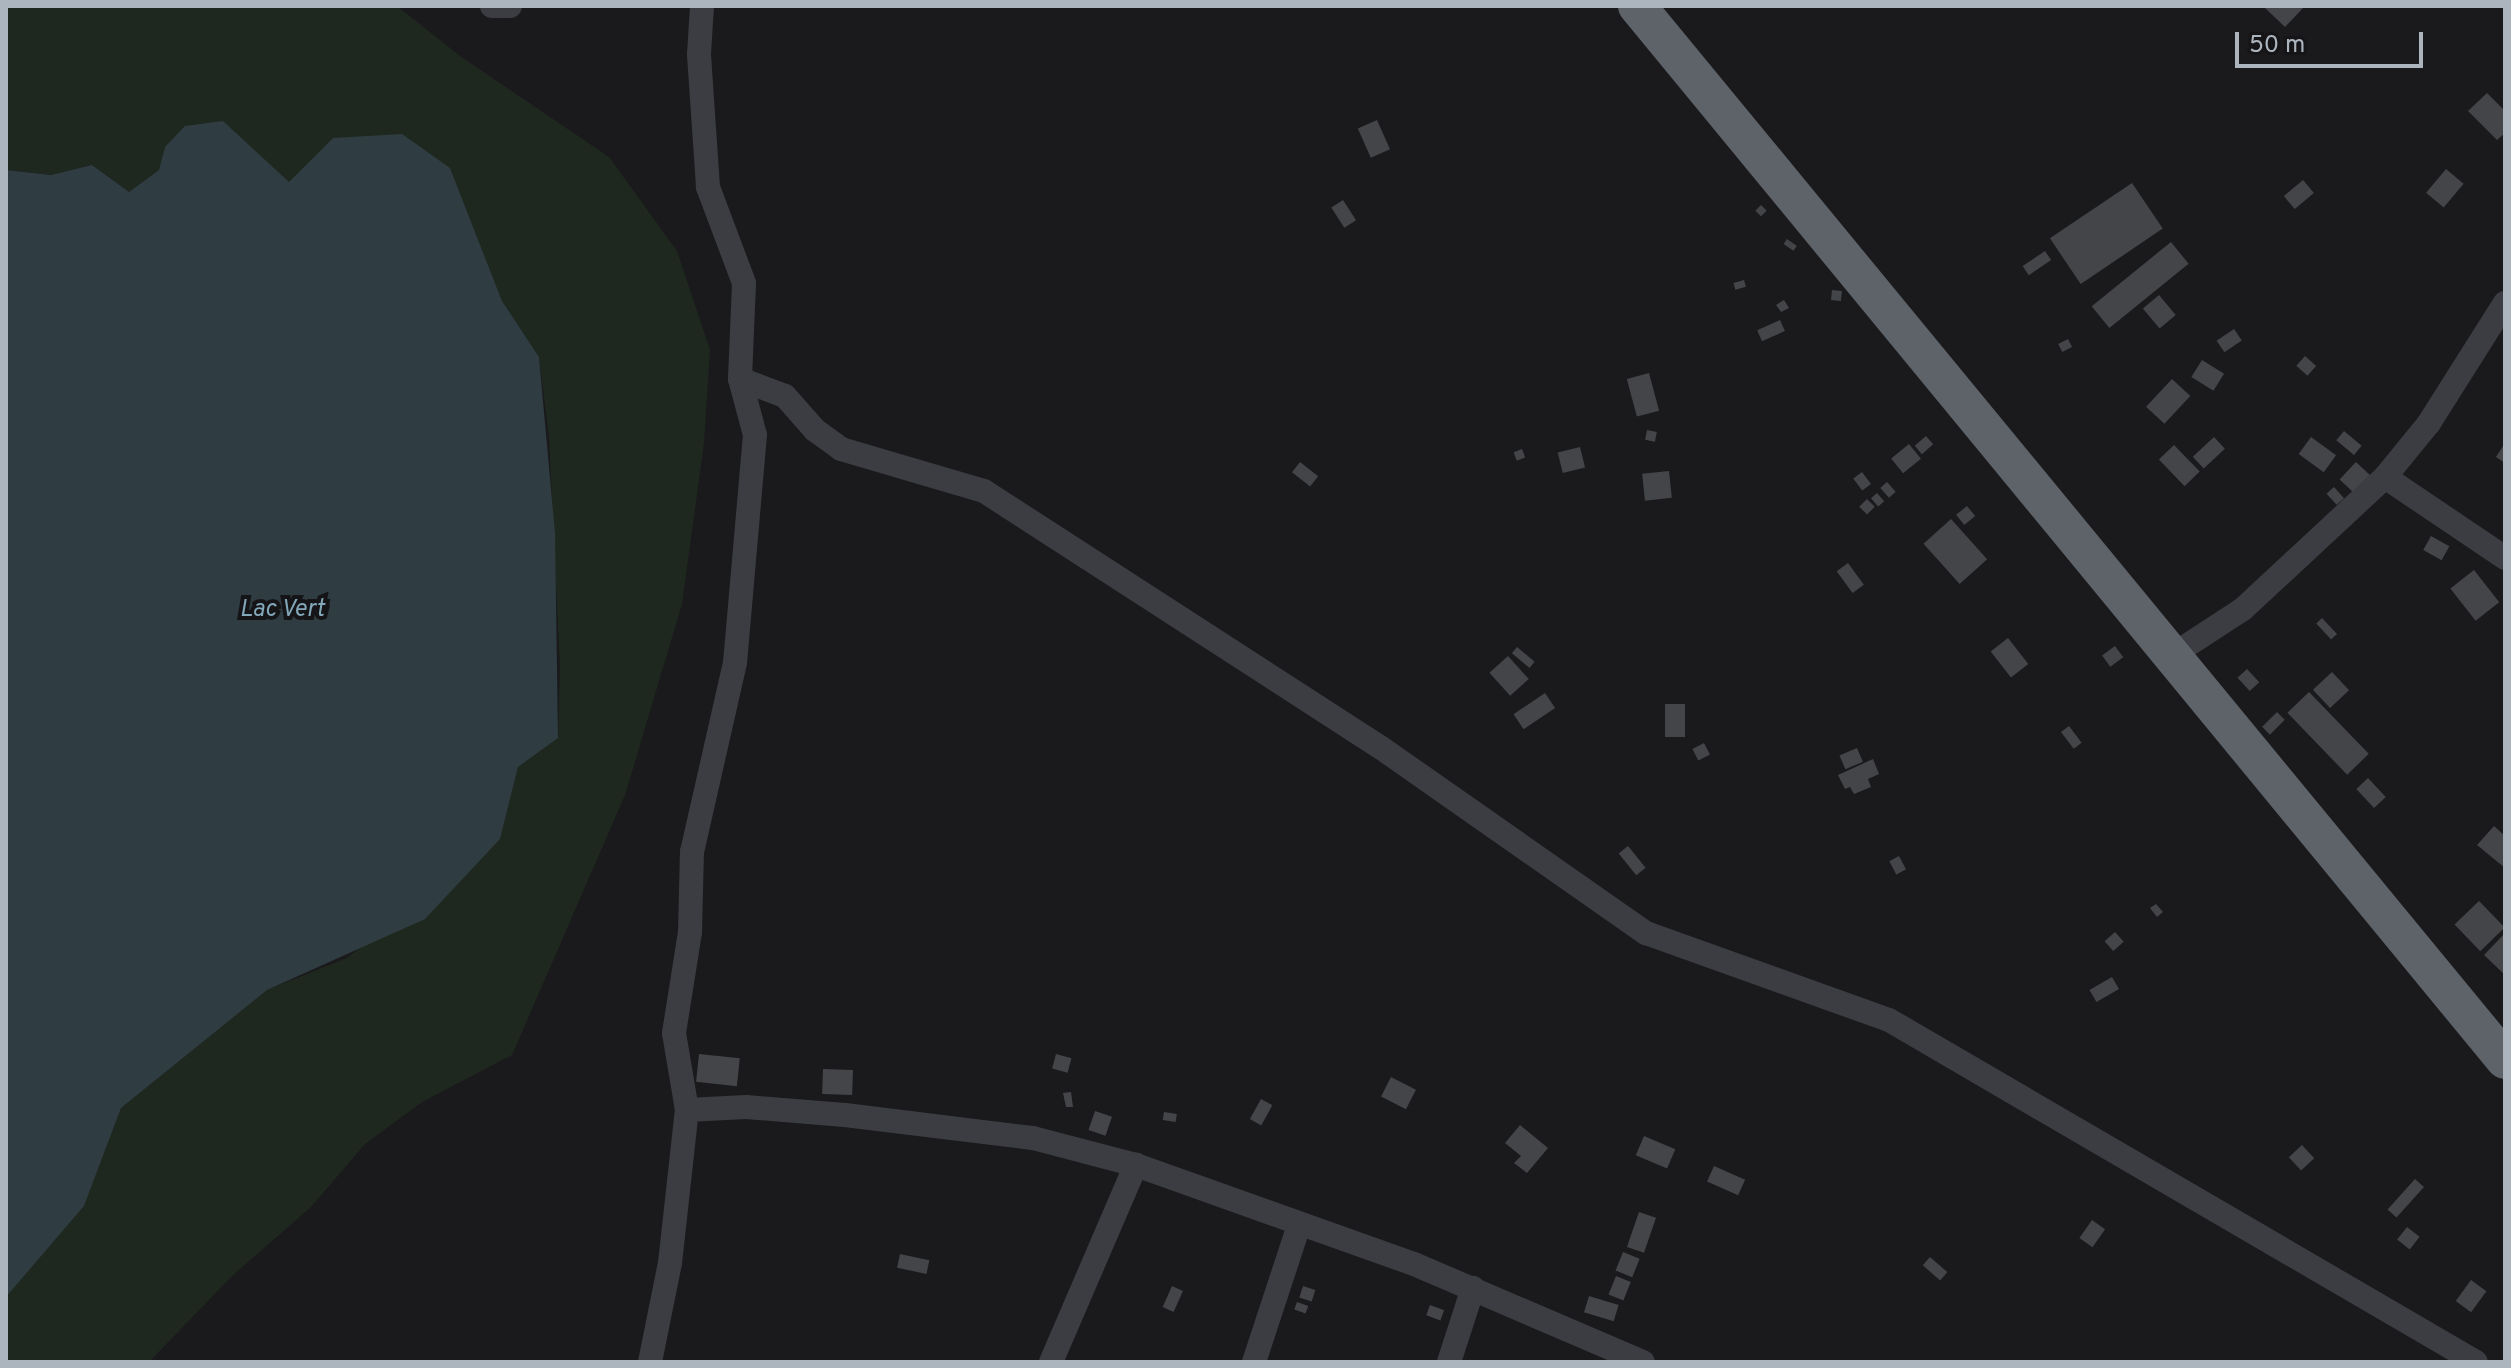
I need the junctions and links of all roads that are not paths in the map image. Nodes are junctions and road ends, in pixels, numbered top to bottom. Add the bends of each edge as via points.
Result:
1 (492, 6) edge
2 (510, 6) edge
3 (702, 6) edge
4 (1637, 6) edge
5 (2505, 303) edge
6 (740, 379) junction
7 (2385, 477) junction
8 (2505, 558) edge
9 (2171, 656) junction
10 (2505, 1060) edge
11 (687, 1110) junction
12 (1136, 1165) junction
13 (1299, 1225) junction
14 (1473, 1288) junction
15 (650, 1362) edge
16 (1051, 1362) edge
17 (1254, 1362) edge
18 (1449, 1362) edge
19 (1643, 1362) edge
20 (2476, 1362) edge

1 - 2 street
3 - 6 street via 699,54 708,187 744,283
4 - 9 highway
5 - 7 street via 2429,423
6 - 11 street via 755,435 735,663 692,852 690,932 674,1033
6 - 20 street via 785,396 815,430 841,449 984,491 1380,747 1646,933 1889,1020
7 - 8 street
7 - 9 street via 2243,609
9 - 10 highway
11 - 12 street via 746,1107 845,1115 1033,1138
11 - 15 street via 670,1263
12 - 13 street
12 - 16 street
13 - 14 street
13 - 17 street
14 - 18 street
14 - 19 street

